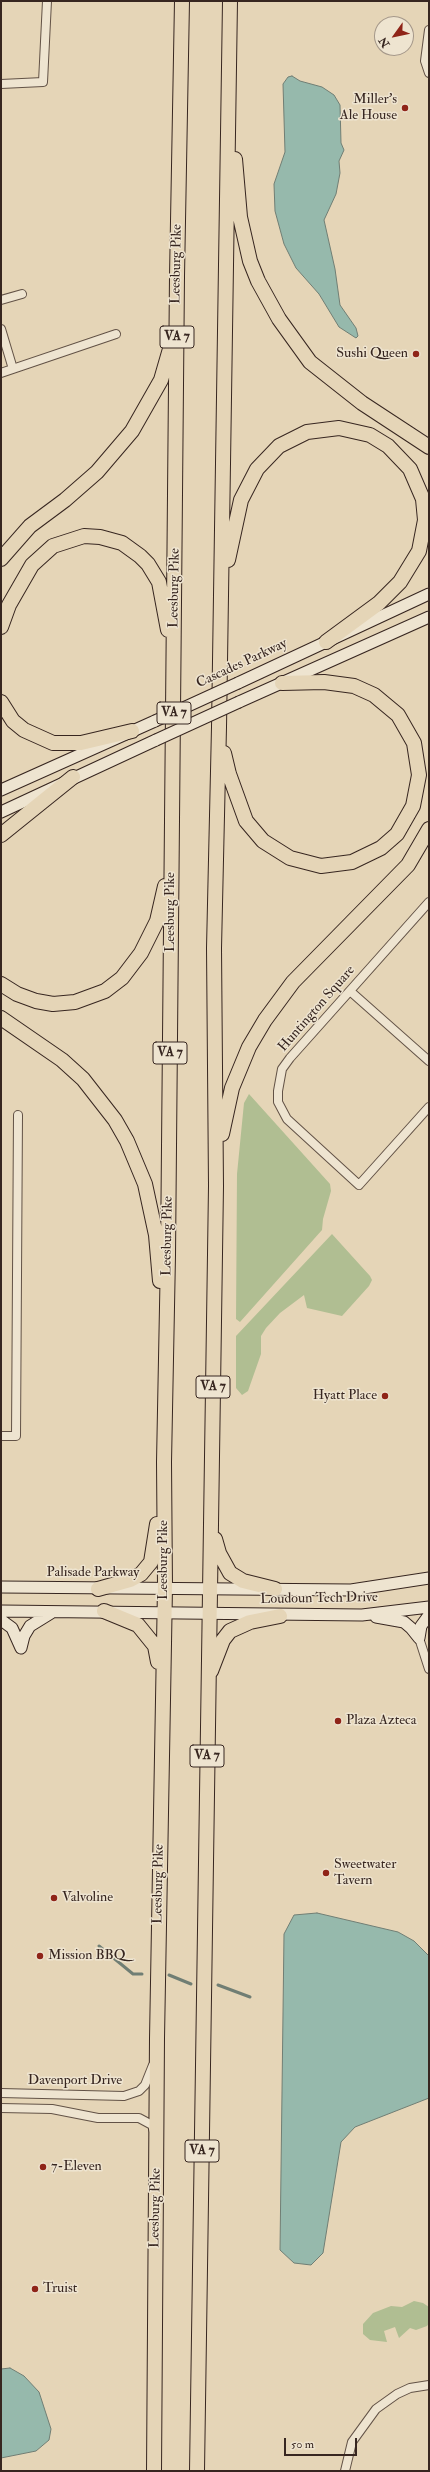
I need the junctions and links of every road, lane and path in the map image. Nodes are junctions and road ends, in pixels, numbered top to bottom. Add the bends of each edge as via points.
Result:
1 (47, 1) edge
2 (182, 1) edge
3 (230, 1) edge
4 (429, 30) edge
5 (429, 73) edge
6 (1, 84) edge
7 (229, 84) junction
8 (177, 276) junction
9 (22, 294) dead end
10 (1, 300) edge
11 (2, 333) edge
12 (116, 334) dead end
13 (13, 369) junction
14 (1, 373) edge
15 (429, 447) edge
16 (1, 559) edge
17 (222, 588) junction
18 (429, 594) edge
19 (429, 617) edge
20 (1, 627) edge
21 (326, 642) junction
22 (175, 670) junction
23 (282, 683) junction
24 (1, 702) edge
25 (219, 727) junction
26 (132, 731) junction
27 (73, 777) junction
28 (1, 790) edge
29 (1, 812) edge
30 (429, 828) edge
31 (172, 832) junction
32 (1, 835) edge
33 (429, 902) edge
34 (1, 984) edge
35 (350, 991) junction
36 (1, 1018) edge
37 (429, 1061) edge
38 (429, 1107) edge
39 (18, 1114) dead end
40 (216, 1186) junction
41 (166, 1351) junction
42 (1, 1436) edge
43 (164, 1462) junction
44 (211, 1523) junction
45 (429, 1578) edge
46 (1, 1587) edge
47 (165, 1587) junction
48 (210, 1588) junction
49 (98, 1589) junction
50 (275, 1589) junction
51 (429, 1607) edge
52 (1, 1611) edge
53 (104, 1611) junction
54 (53, 1612) junction
55 (164, 1612) junction
56 (208, 1614) junction
57 (362, 1615) junction
58 (429, 1615) edge
59 (280, 1616) junction
60 (1, 1620) edge
61 (419, 1638) junction
62 (429, 1669) edge
63 (208, 1681) junction
64 (162, 1683) junction
65 (157, 2038) junction
66 (1, 2094) edge
67 (1, 2108) edge
68 (156, 2137) junction
69 (429, 2385) edge
70 (154, 2471) edge
71 (197, 2471) edge
72 (345, 2471) edge

1 - 6 street via 43,82
2 - 8 highway, Leesburg Pike / VA 7
3 - 7 highway, VA 7
4 - 5 street via 425,61
7 - 15 highway via 240,217 250,262 262,291 310,362 362,403
7 - 17 highway, VA 7 via 224,298
8 - 16 highway via 177,320 170,351 161,380 132,431 97,472 30,526
8 - 22 highway, Leesburg Pike / VA 7
9 - 10 street
11 - 13 street
12 - 13 street
13 - 14 street
17 - 21 highway via 241,500 257,470 270,453 297,436 318,429 349,429 379,440 396,453 415,478 424,509 422,541 415,561 400,582 379,603
17 - 25 highway, VA 7
18 - 21 main road, Cascades Parkway
19 - 23 main road
20 - 22 highway via 23,577 44,552 63,542 84,536 112,539 136,552 154,573 162,595
21 - 26 main road, Cascades Parkway, bridge
22 - 31 highway, Leesburg Pike / VA 7
23 - 25 highway via 324,682 354,686 382,701 404,724 416,754 419,775 417,791 413,806 403,825 381,848 357,860 331,866 300,862 271,848 246,821 239,806
23 - 27 main road, bridge
24 - 26 highway via 14,721 24,730 53,743 81,743
25 - 40 highway, VA 7 via 214,948
26 - 28 main road, Cascades Parkway
27 - 29 main road
27 - 32 highway
30 - 40 highway via 408,865 293,982 265,1020 249,1047 232,1088 224,1118
31 - 34 highway via 166,883 157,921 141,953 122,978 96,996 62,1004 36,1001 17,994
31 - 41 highway, Leesburg Pike / VA 7
33 - 35 street, Huntington Square
35 - 37 street
35 - 38 street, Huntington Square via 282,1069 278,1096 287,1119 359,1185
36 - 41 highway via 43,1046 82,1080 98,1097 127,1141 151,1207 156,1235
39 - 42 street via 16,1436
40 - 44 highway, VA 7
41 - 43 highway, Leesburg Pike / VA 7
43 - 47 highway, Leesburg Pike / VA 7
43 - 49 highway via 151,1562 141,1574 130,1580
44 - 48 highway, VA 7
44 - 50 highway via 219,1553 230,1573 243,1581
45 - 50 main road, Loudoun Tech Drive via 351,1590
46 - 49 main road, Palisade Parkway
47 - 48 main road, Palisade Parkway
47 - 49 main road, Palisade Parkway
47 - 55 highway, Leesburg Pike / VA 7
48 - 50 main road, Loudoun Tech Drive
48 - 56 highway, VA 7
51 - 57 main road, Loudoun Tech Drive
52 - 54 main road
53 - 54 main road
53 - 55 main road
53 - 64 highway via 138,1625 149,1637 155,1646
54 - 60 main road via 30,1626 21,1648 12,1628
55 - 56 main road
55 - 64 highway, Leesburg Pike / VA 7
56 - 59 main road, Loudoun Tech Drive
56 - 63 highway, VA 7
57 - 59 main road, Loudoun Tech Drive
57 - 61 main road via 404,1622
58 - 61 main road via 423,1622
59 - 63 highway via 250,1622 230,1631 222,1640
61 - 62 street
63 - 71 highway, VA 7
64 - 65 highway, Leesburg Pike / VA 7
65 - 66 street, Davenport Drive via 149,2078 145,2085 131,2094
65 - 68 highway, Leesburg Pike / VA 7
67 - 68 street, Davenport Drive via 52,2109 98,2118 139,2118 152,2125
68 - 70 highway, Leesburg Pike / VA 7
69 - 72 street via 410,2388 376,2409 352,2442

